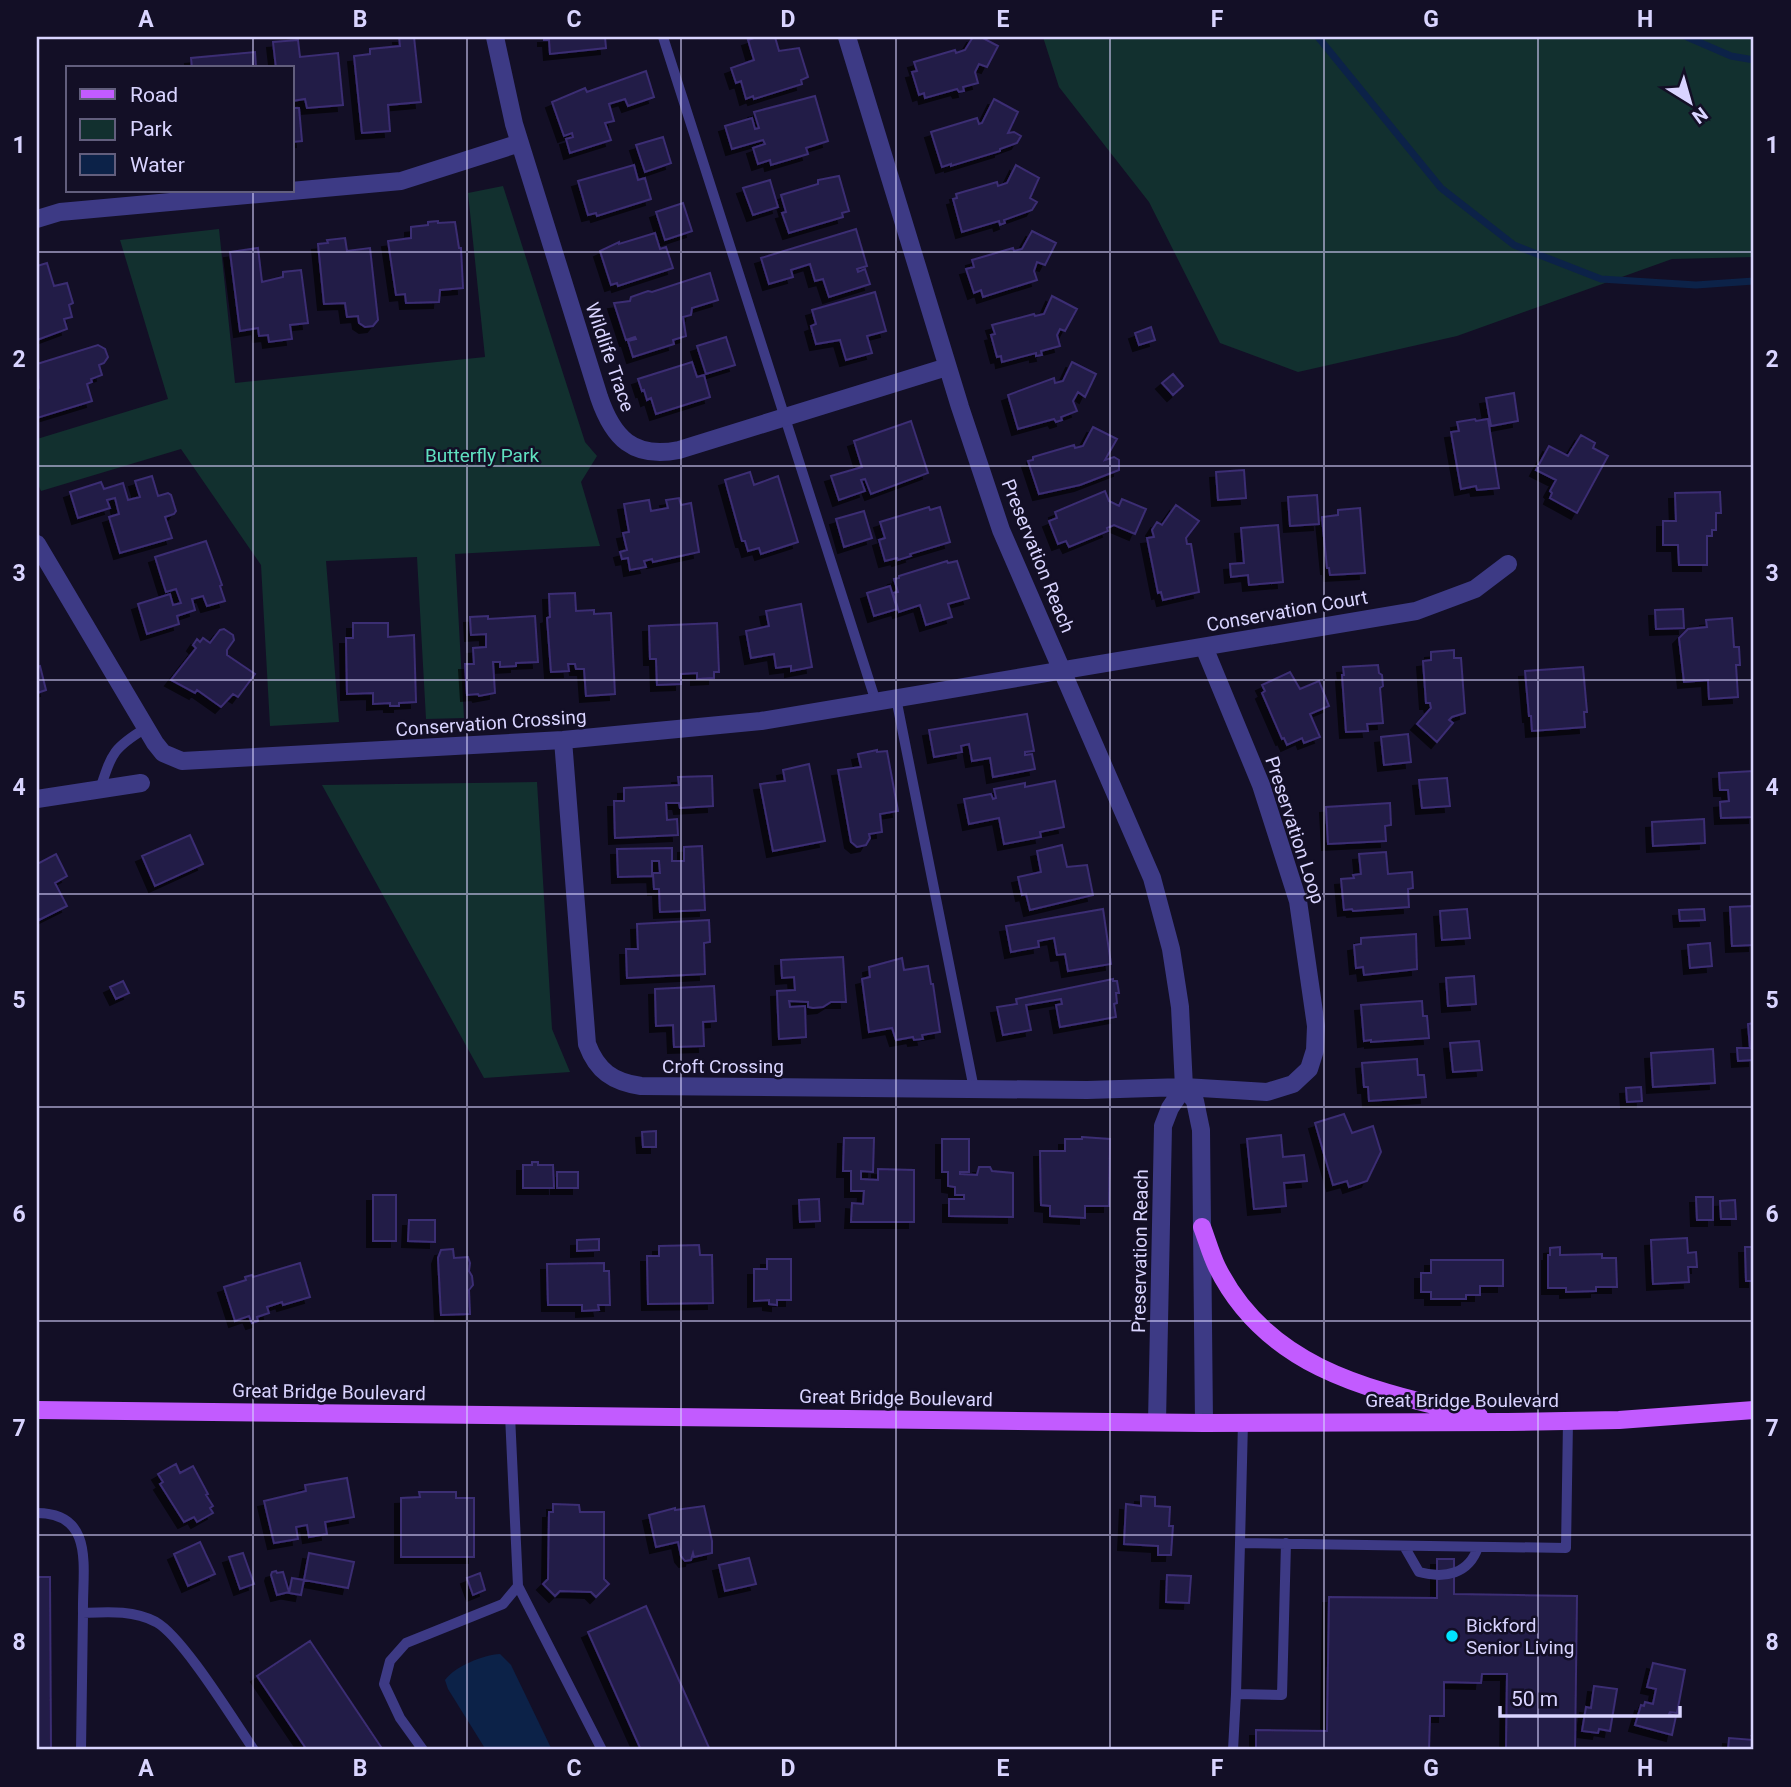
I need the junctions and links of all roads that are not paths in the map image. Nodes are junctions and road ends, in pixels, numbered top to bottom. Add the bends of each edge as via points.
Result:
1 (495, 37) edge
2 (663, 37) edge
3 (847, 37) edge
4 (520, 143) junction
5 (294, 191) edge
6 (280, 192) edge
7 (37, 219) edge
8 (947, 367) junction
9 (786, 417) junction
10 (37, 544) edge
11 (1508, 564) dead end
12 (1204, 646) junction
13 (1062, 670) junction
14 (896, 698) junction
15 (876, 702) junction
16 (146, 728) junction
17 (563, 740) junction
18 (141, 783) dead end
19 (100, 789) junction
20 (37, 799) edge
21 (1184, 1087) junction
22 (974, 1089) junction
23 (1202, 1227) junction
24 (37, 1410) edge
25 (1754, 1410) edge
26 (510, 1415) junction
27 (1569, 1421) junction
28 (1157, 1422) junction
29 (1507, 1422) junction
30 (1204, 1423) junction
31 (1243, 1423) junction
32 (37, 1513) edge
33 (1240, 1543) junction
34 (1286, 1544) junction
35 (1404, 1546) junction
36 (1478, 1547) junction
37 (517, 1586) junction
38 (83, 1612) junction
39 (1236, 1694) junction
40 (81, 1750) edge
41 (254, 1750) edge
42 (423, 1750) edge
43 (602, 1750) edge
44 (1233, 1750) edge

1 - 4 street, Wildlife Trace
2 - 9 lane
3 - 8 street, Preservation Reach
4 - 5 street via 401,181
4 - 9 street, Wildlife Trace via 599,397 622,438 646,452 662,454
6 - 7 street via 61,212
8 - 9 street, Wildlife Trace
8 - 13 street, Preservation Reach via 1001,530
9 - 15 lane
10 - 16 street, Conservation Crossing
11 - 12 street, Conservation Court via 1475,589 1416,611
12 - 13 street, Conservation Court
12 - 21 street, Preservation Loop via 1261,785 1298,901 1316,1026 1315,1050 1309,1069 1293,1084 1267,1092
13 - 14 street, Conservation Crossing
13 - 21 street, Preservation Reach via 1153,878 1177,984
14 - 15 street, Conservation Crossing
14 - 22 lane
15 - 17 street, Conservation Crossing via 761,721
16 - 17 street, Conservation Crossing via 163,753 182,761
16 - 19 lane via 115,750
17 - 22 street, Croft Crossing via 587,1044 607,1075 641,1086
18 - 19 street
19 - 20 street
21 - 22 street, Croft Crossing
21 - 23 street, Preservation Reach via 1195,1101 1201,1130
21 - 28 street, Preservation Reach via 1163,1126
23 - 29 main road via 1217,1267 1241,1305 1268,1335 1301,1359 1380,1391
23 - 30 street, Preservation Reach
24 - 26 main road, Great Bridge Boulevard
25 - 27 main road, Great Bridge Boulevard
26 - 28 main road, Great Bridge Boulevard
26 - 37 lane
27 - 29 main road, Great Bridge Boulevard
27 - 36 lane via 1566,1548
28 - 30 main road, Great Bridge Boulevard
29 - 31 main road, Great Bridge Boulevard
30 - 31 main road, Great Bridge Boulevard
31 - 33 lane
32 - 38 lane via 51,1513 71,1522 82,1539
33 - 34 lane
33 - 39 lane
34 - 35 lane
34 - 39 lane via 1282,1695
35 - 36 lane
35 - 36 lane via 1419,1572 1431,1576 1459,1573 1475,1558
37 - 42 lane via 503,1604 406,1643 390,1661 384,1684 400,1718
37 - 43 lane
38 - 40 lane
38 - 41 lane via 127,1612 157,1623 178,1641
39 - 44 lane

